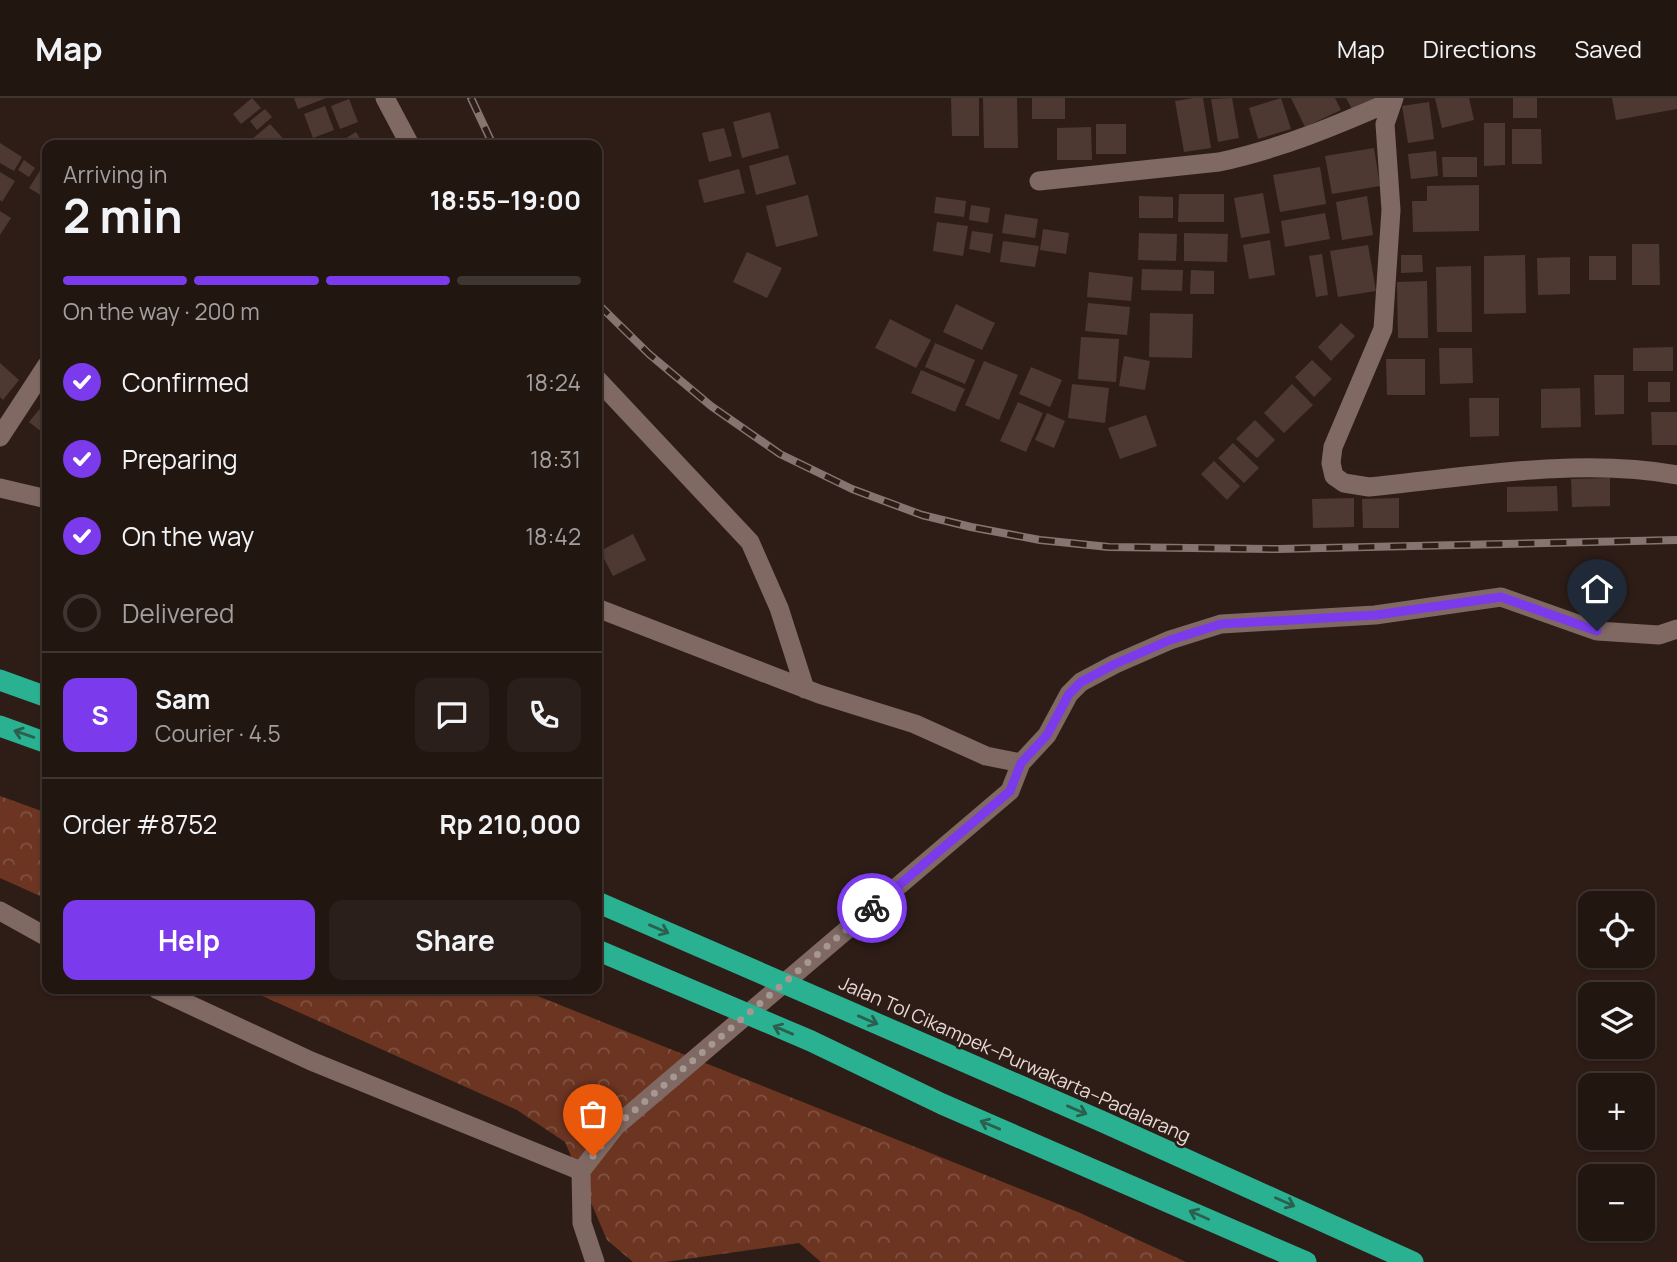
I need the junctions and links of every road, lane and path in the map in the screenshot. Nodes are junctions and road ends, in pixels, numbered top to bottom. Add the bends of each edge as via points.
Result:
1 (385, 98) edge
2 (1393, 99) edge
3 (407, 140) edge
4 (1039, 181) dead end
5 (42, 373) edge
6 (602, 384) edge
7 (0, 438) edge
8 (1677, 475) edge
9 (0, 488) edge
10 (42, 498) edge
11 (602, 610) edge
12 (1677, 629) edge
13 (0, 680) edge
14 (806, 689) junction
15 (42, 694) edge
16 (0, 726) edge
17 (42, 741) edge
18 (1021, 763) junction
19 (602, 904) edge
20 (0, 911) edge
21 (42, 934) edge
22 (602, 952) edge
23 (167, 994) edge
24 (581, 1171) junction
25 (595, 1262) edge
26 (1306, 1262) edge
27 (1413, 1262) edge

1 - 3 street
2 - 4 street via 1312,136 1245,157
2 - 8 street via 1385,124 1391,210 1383,328 1333,447 1334,476 1344,484 1369,486 1533,471 1640,468
5 - 7 street
6 - 14 street via 750,542 779,608
9 - 10 street
11 - 14 street
12 - 18 street via 1660,635 1597,631 1501,597 1376,615 1221,624 1170,640 1081,682 1069,694 1047,735
13 - 15 highway
14 - 18 street via 915,724 986,756
17 -> 16 highway
18 - 24 street via 1010,791 616,1126
19 -> 27 highway, Jalan Tol Cikampek–Purwakarta–Padalarang
20 - 21 street
26 -> 22 highway
23 - 24 street via 311,1061
24 - 25 street via 582,1223

